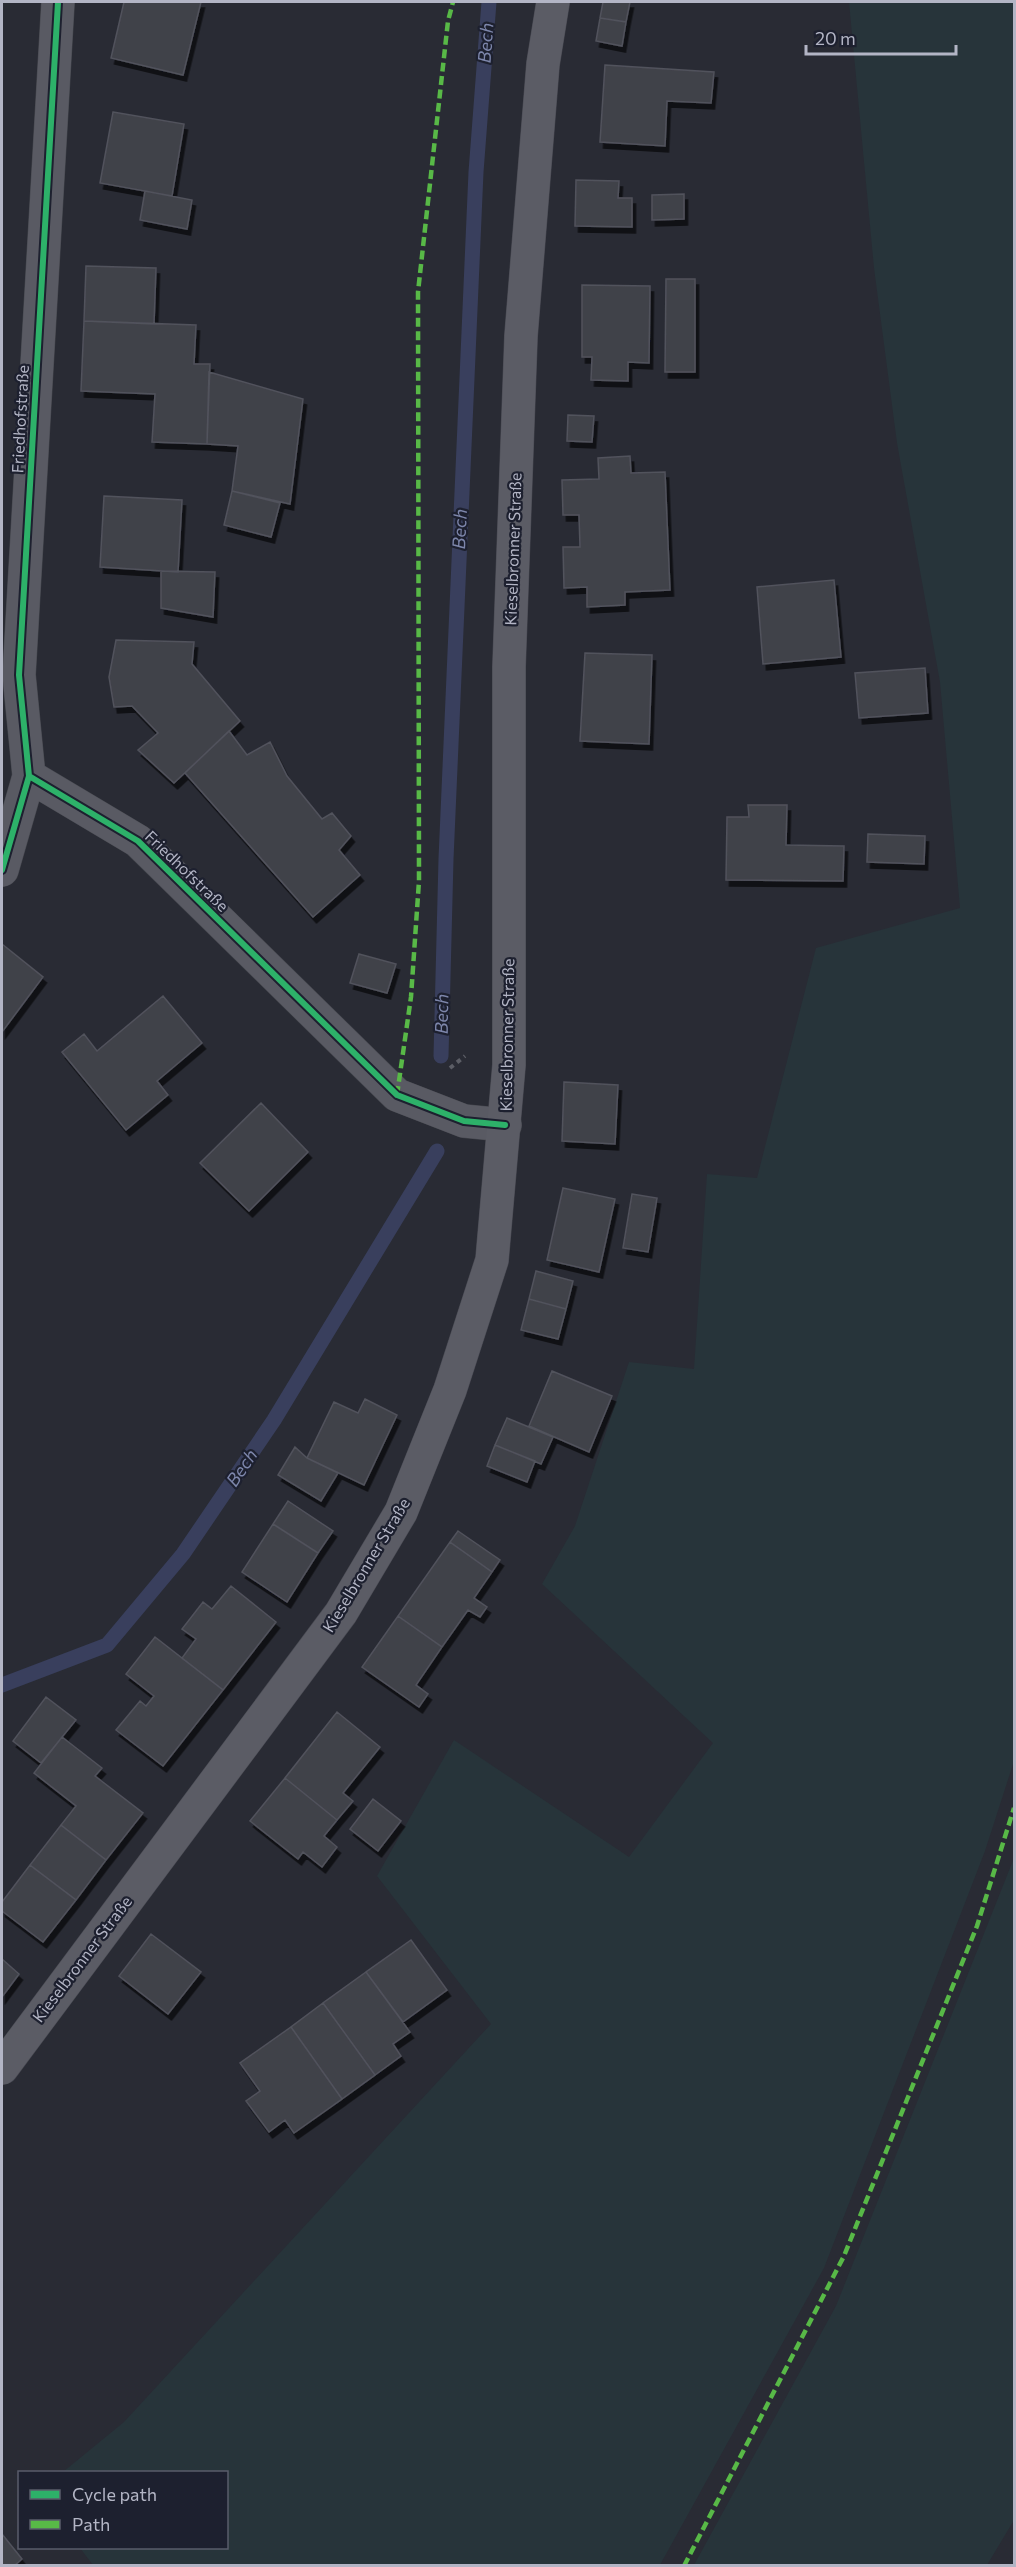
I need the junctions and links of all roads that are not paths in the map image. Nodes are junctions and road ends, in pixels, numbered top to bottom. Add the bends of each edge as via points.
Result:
1 (58, 2) edge
2 (553, 2) edge
3 (29, 776) junction
4 (2, 870) edge
5 (505, 1125) junction
6 (2, 2068) edge

1 - 3 street, Friedhofstraße via 19,675
2 - 5 main road, Kieselbronner Straße via 543,64 521,336 509,667 509,1065
3 - 4 street
3 - 5 street, Friedhofstraße via 138,842 397,1095 464,1121
5 - 6 main road, Kieselbronner Straße via 492,1260 450,1390 401,1512 341,1613

